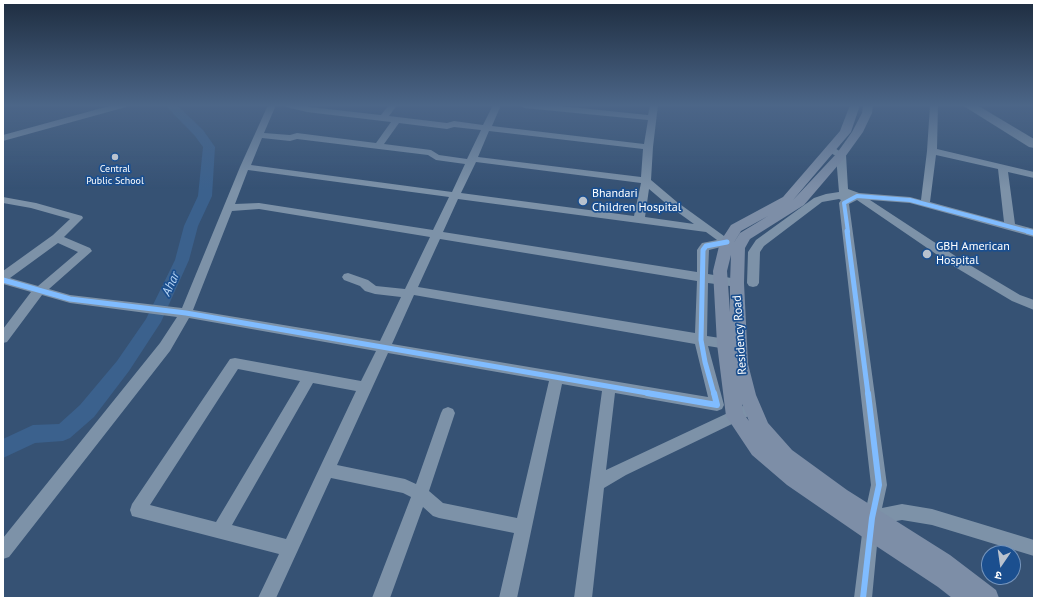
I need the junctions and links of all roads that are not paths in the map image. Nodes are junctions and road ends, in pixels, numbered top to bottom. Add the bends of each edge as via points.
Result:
1 (21, 133) edge
2 (387, 133) edge
3 (485, 133) edge
4 (530, 133) edge
5 (650, 133) edge
6 (844, 133) edge
7 (856, 133) edge
8 (933, 133) edge
9 (1015, 133) edge
10 (259, 135) joint
11 (3, 138) edge
12 (1034, 144) edge
13 (378, 147) junction
14 (648, 147) junction
15 (932, 151) junction
16 (835, 152) junction
17 (472, 160) junction
18 (244, 167) junction
19 (1003, 168) junction
20 (1034, 175) edge
21 (646, 182) junction
22 (456, 195) junction
23 (844, 196) junction
24 (857, 196) junction
25 (3, 200) edge
26 (924, 204) junction
27 (229, 208) junction
28 (639, 219) junction
29 (1010, 226) junction
30 (708, 230) junction
31 (1034, 233) edge
32 (437, 235) junction
33 (57, 238) junction
34 (733, 245) junction
35 (348, 277) dead end
36 (702, 278) junction
37 (4, 280) edge
38 (737, 282) junction
39 (39, 291) junction
40 (410, 292) junction
41 (1034, 305) edge
42 (186, 313) junction
43 (3, 338) edge
44 (701, 340) junction
45 (732, 345) junction
46 (383, 348) junction
47 (309, 377) junction
48 (556, 378) junction
49 (365, 387) junction
50 (608, 387) junction
51 (752, 408) junction
52 (448, 413) dead end
53 (735, 416) junction
54 (326, 470) junction
55 (597, 484) junction
56 (420, 494) junction
57 (871, 525) junction
58 (523, 527) junction
59 (220, 531) junction
60 (290, 548) junction
61 (1034, 548) edge
62 (3, 551) edge
63 (267, 598) edge
64 (381, 598) edge
65 (508, 598) edge
66 (583, 598) edge
67 (863, 598) edge
68 (969, 598) edge
69 (988, 598) edge

1 - 11 street
2 - 13 street
3 - 17 street
4 - 14 street
5 - 14 street
6 - 16 main road
7 - 16 main road
8 - 15 street
9 - 12 highway
10 - 13 street via 290,138 297,136
10 - 18 street
13 - 17 street
14 - 21 street
15 - 19 street
15 - 26 street
16 - 23 street
16 - 34 main road via 800,202
17 - 21 street
17 - 22 street
18 - 22 street
18 - 27 street
19 - 20 street
19 - 29 street
21 - 28 street
21 - 30 street
22 - 28 street
22 - 32 street
23 - 24 street
23 - 38 street via 818,200 794,220 768,236 760,243
23 - 57 street via 879,485
24 - 26 street via 910,200
24 - 41 street via 960,264 1016,298
25 - 33 street via 78,218
26 - 29 street
27 - 32 street via 259,206
27 - 42 street
28 - 30 street
29 - 31 street
30 - 34 street
32 - 36 street
32 - 40 street
33 - 37 street
33 - 39 street via 86,250
34 - 36 street via 706,246 703,250
34 - 38 main road, Residency Road
35 - 40 street via 375,290
36 - 38 street
36 - 44 street
37 - 39 street
38 - 45 main road, Residency Road
39 - 42 street via 70,300
39 - 43 street
40 - 44 street
40 - 46 street
42 - 46 street
42 - 62 street via 165,347
44 - 45 street
44 - 50 street via 716,405
45 - 51 main road, Residency Road
45 - 53 main road
46 - 48 street
46 - 49 street
47 - 49 street
47 - 59 street
47 - 59 street via 235,363 138,510
48 - 50 street
48 - 58 street
49 - 54 street
50 - 55 street
51 - 53 street
51 - 57 main road, Residency Road via 761,428 785,456 840,497
52 - 56 street
53 - 55 street
53 - 57 main road via 759,449 788,474
54 - 56 street via 405,486
54 - 60 street
55 - 66 street
56 - 58 street via 439,510
56 - 64 street
57 - 61 street via 902,512 932,517
57 - 67 street
57 - 68 main road
57 - 69 main road, Residency Road via 943,562
58 - 65 street
59 - 60 street
60 - 63 street

